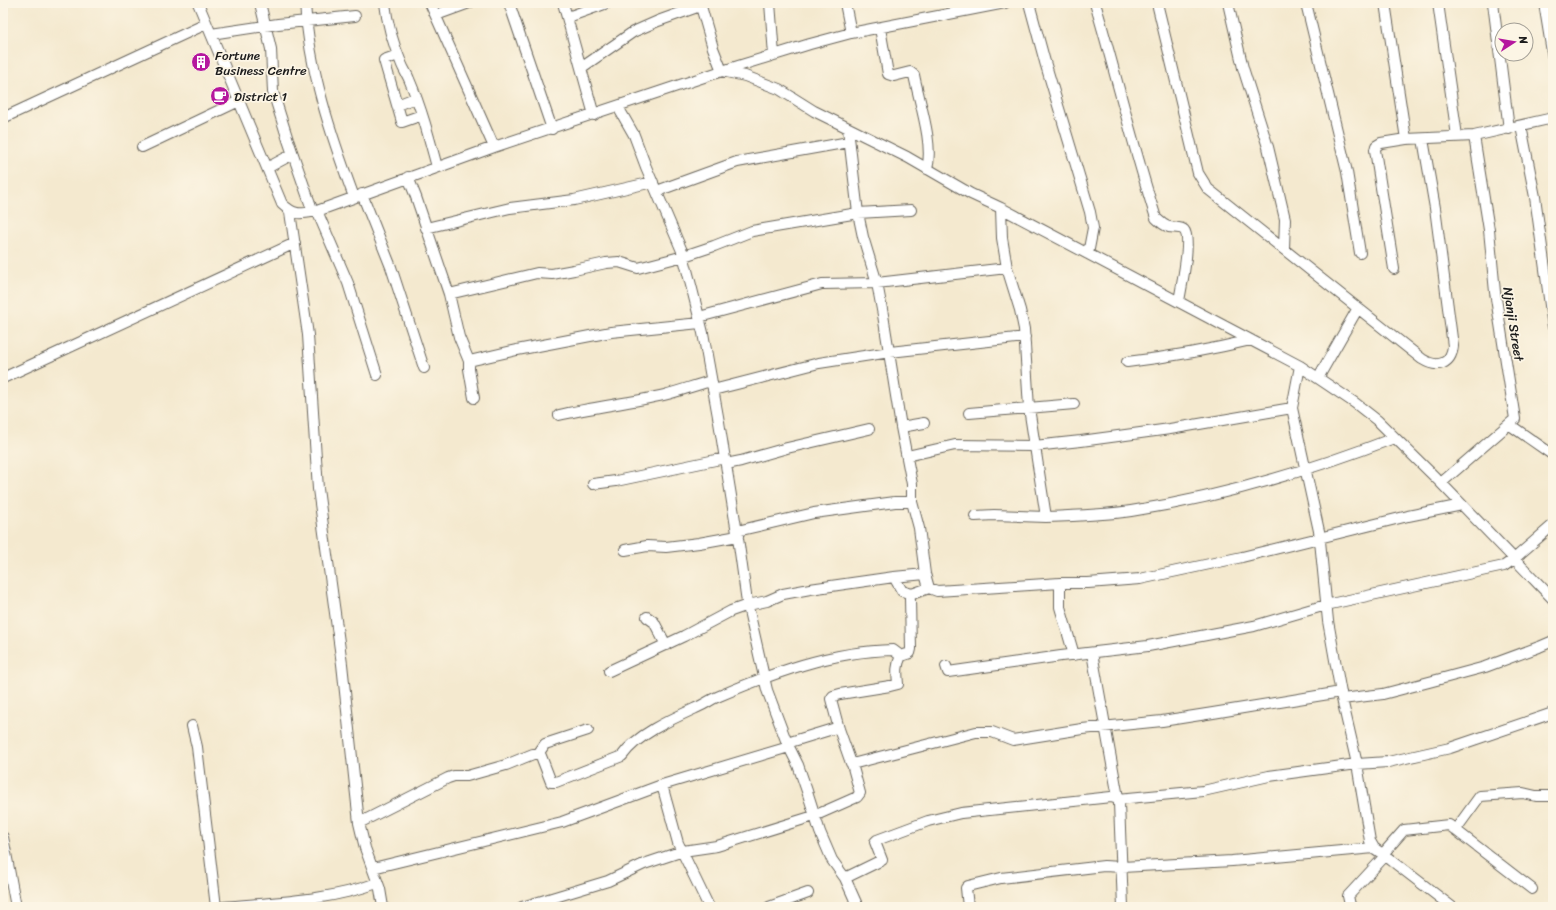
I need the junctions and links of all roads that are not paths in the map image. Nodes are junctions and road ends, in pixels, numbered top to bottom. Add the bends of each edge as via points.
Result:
1 (198, 3) edge
2 (260, 3) edge
3 (305, 3) edge
4 (385, 3) edge
5 (430, 3) edge
6 (469, 3) edge
7 (510, 3) edge
8 (563, 3) edge
9 (607, 3) edge
10 (770, 3) edge
11 (846, 3) edge
12 (1005, 3) edge
13 (1029, 3) edge
14 (1095, 3) edge
15 (1157, 3) edge
16 (1228, 3) edge
17 (1306, 3) edge
18 (1385, 3) edge
19 (1438, 3) edge
20 (1493, 3) edge
21 (1544, 3) edge
22 (700, 4) edge
23 (436, 15) junction
24 (355, 16) dead end
25 (568, 17) junction
26 (306, 21) junction
27 (206, 24) junction
28 (266, 27) junction
29 (880, 28) junction
30 (851, 33) junction
31 (211, 34) junction
32 (398, 55) junction
33 (774, 55) junction
34 (1553, 58) edge
35 (581, 68) junction
36 (722, 71) junction
37 (415, 98) junction
38 (239, 101) junction
39 (397, 105) junction
40 (618, 107) junction
41 (422, 115) junction
42 (594, 115) junction
43 (3, 118) edge
44 (1553, 118) edge
45 (1522, 126) junction
46 (552, 129) junction
47 (848, 129) junction
48 (1509, 129) junction
49 (1457, 136) junction
50 (1474, 136) junction
51 (1406, 139) junction
52 (1423, 139) junction
53 (849, 142) junction
54 (142, 147) dead end
55 (494, 147) junction
56 (293, 154) junction
57 (437, 167) junction
58 (267, 168) junction
59 (927, 169) junction
60 (408, 177) junction
61 (655, 186) junction
62 (358, 196) junction
63 (1001, 208) junction
64 (911, 210) dead end
65 (315, 211) junction
66 (290, 212) junction
67 (858, 213) junction
68 (426, 228) junction
69 (295, 243) junction
70 (1284, 250) junction
71 (1360, 253) dead end
72 (1088, 254) junction
73 (684, 256) junction
74 (1007, 268) junction
75 (1394, 269) dead end
76 (877, 283) junction
77 (448, 294) junction
78 (1179, 301) junction
79 (1358, 308) junction
80 (700, 320) junction
81 (1553, 327) edge
82 (1025, 337) junction
83 (1251, 340) junction
84 (890, 352) junction
85 (469, 361) junction
86 (1127, 362) dead end
87 (1300, 366) junction
88 (424, 368) dead end
89 (377, 375) dead end
90 (3, 378) edge
91 (1318, 378) junction
92 (712, 385) junction
93 (474, 398) dead end
94 (1074, 404) dead end
95 (1029, 408) junction
96 (1292, 408) junction
97 (969, 413) dead end
98 (558, 415) dead end
99 (924, 423) dead end
100 (1510, 424) junction
101 (901, 427) junction
102 (870, 429) dead end
103 (1394, 438) junction
104 (1034, 446) junction
105 (907, 456) junction
106 (1553, 456) edge
107 (726, 461) junction
108 (1305, 470) junction
109 (1441, 483) junction
110 (593, 484) dead end
111 (912, 502) junction
112 (1462, 505) junction
113 (975, 516) dead end
114 (1046, 517) junction
115 (1553, 525) edge
116 (737, 534) junction
117 (1320, 538) junction
118 (626, 550) dead end
119 (1514, 559) junction
120 (925, 574) junction
121 (894, 577) junction
122 (1060, 583) junction
123 (929, 588) junction
124 (912, 594) junction
125 (1553, 599) edge
126 (748, 605) junction
127 (1326, 605) junction
128 (647, 617) dead end
129 (1553, 641) edge
130 (666, 644) junction
131 (1092, 653) junction
132 (1074, 655) junction
133 (901, 656) junction
134 (946, 666) dead end
135 (609, 671) dead end
136 (765, 678) junction
137 (1341, 695) junction
138 (1553, 713) edge
139 (192, 726) dead end
140 (1105, 726) junction
141 (839, 729) junction
142 (588, 730) dead end
143 (788, 745) junction
144 (538, 754) junction
145 (852, 764) junction
146 (1357, 764) junction
147 (662, 784) junction
148 (1553, 796) edge
149 (1118, 799) junction
150 (814, 816) junction
151 (359, 824) junction
152 (1456, 829) junction
153 (3, 837) edge
154 (1374, 848) junction
155 (683, 851) junction
156 (1384, 855) junction
157 (1122, 867) junction
158 (373, 868) junction
159 (845, 878) junction
160 (378, 883) junction
161 (1532, 890) dead end
162 (808, 893) dead end
163 (16, 907) edge
164 (216, 907) edge
165 (223, 907) edge
166 (383, 907) edge
167 (522, 907) edge
168 (709, 907) edge
169 (770, 907) edge
170 (858, 907) edge
171 (968, 907) edge
172 (1123, 907) edge
173 (1352, 907) edge
174 (1452, 907) edge

1 - 27 street
2 - 28 street
3 - 26 street
4 - 32 street via 386,16
5 - 23 street
6 - 23 street
7 - 46 street
8 - 25 street
9 - 25 street
10 - 33 street
11 - 30 street
12 - 29 street
13 - 72 street via 1090,212 1092,228
14 - 78 street via 1156,218 1162,224 1182,228 1187,236
15 - 70 street via 1198,173 1208,190
16 - 70 street via 1243,68 1268,147 1285,219
17 - 71 street via 1347,172
18 - 51 street
19 - 49 street
20 - 48 street
21 - 34 street
22 - 35 street via 634,32
22 - 36 street
23 - 55 street
24 - 26 street
25 - 35 street
26 - 28 street
26 - 62 street via 317,85 335,144
27 - 31 street
27 - 43 street
28 - 31 street
28 - 56 street via 271,49 273,92
29 - 30 street
29 - 59 street via 888,74 894,76 910,72 914,75 927,137
30 - 33 street
31 - 38 street
32 - 37 street
32 - 39 street via 384,60
33 - 36 street
35 - 42 street
36 - 40 street
36 - 47 street via 745,76 778,89
37 - 39 street
37 - 41 street
38 - 54 street
38 - 58 street
39 - 41 street via 402,122
40 - 42 street
40 - 61 street via 634,135
41 - 57 street
42 - 46 street
44 - 45 street
45 - 48 street
45 - 81 street via 1535,197
46 - 55 street
47 - 53 street
47 - 59 street
48 - 50 street
49 - 50 street
49 - 52 street
50 - 100 street, Njanji Street via 1489,230 1495,292 1515,413 1515,419
51 - 52 street
51 - 75 street via 1381,143 1375,150
52 - 79 street via 1435,208 1453,346 1452,355 1447,361 1437,365 1429,364
53 - 61 street via 737,162
53 - 67 street
55 - 57 street
56 - 58 street
56 - 65 street
57 - 60 street
58 - 66 street via 282,204
59 - 63 street
60 - 62 street
60 - 68 street
61 - 68 street via 510,208
61 - 73 street
62 - 65 street
62 - 88 street via 391,267
63 - 72 street
63 - 74 street
64 - 67 street
65 - 66 street via 302,214
65 - 89 street via 348,283
66 - 69 street
67 - 73 street via 752,231
67 - 76 street
68 - 77 street
69 - 90 street
69 - 151 street via 308,336 318,489 342,664
70 - 79 street
72 - 78 street
73 - 77 street via 638,268 619,262 559,273 537,273
73 - 80 street
74 - 76 street
74 - 82 street
76 - 80 street via 822,284
76 - 84 street
77 - 85 street via 459,337
78 - 83 street
79 - 91 street
80 - 85 street via 673,327 611,332
80 - 92 street
82 - 84 street
82 - 95 street
83 - 86 street via 1204,351
83 - 87 street
84 - 92 street via 818,363
84 - 101 street
85 - 93 street
87 - 91 street
87 - 96 street
91 - 103 street via 1378,421
92 - 98 street
92 - 107 street
94 - 95 street
95 - 97 street
95 - 104 street
96 - 104 street via 1170,429
96 - 108 street
99 - 101 street
100 - 106 street
100 - 109 street
101 - 105 street
102 - 107 street via 741,461
103 - 108 street
103 - 109 street
104 - 105 street via 955,445
104 - 114 street
105 - 111 street
107 - 110 street
107 - 116 street
108 - 114 street via 1173,503 1100,514
108 - 117 street
109 - 112 street
111 - 116 street via 814,513
111 - 120 street via 919,528
112 - 117 street
112 - 119 street
113 - 114 street
115 - 119 street
116 - 118 street via 699,543
116 - 126 street
117 - 122 street via 1140,579
117 - 127 street
119 - 125 street
119 - 127 street via 1504,566
120 - 121 street
120 - 123 street
121 - 124 street via 902,591
121 - 126 street via 783,594
122 - 123 street via 937,590
122 - 132 street via 1060,607
123 - 124 street
124 - 133 street via 911,649 910,653
126 - 130 street
126 - 136 street
127 - 131 street via 1254,626 1148,646
127 - 137 street
128 - 130 street via 654,622
129 - 137 street via 1485,667 1383,694
130 - 135 street
131 - 132 street
131 - 140 street
132 - 134 street via 948,672
133 - 136 street via 893,650 844,654
133 - 141 street via 897,663 898,684 833,696 831,699
136 - 143 street
136 - 144 street via 679,715 636,741 622,756 556,782 550,782
137 - 140 street via 1213,714
137 - 146 street
138 - 146 street via 1450,748 1388,762
139 - 164 street via 197,747
140 - 145 street via 1013,740 992,732 976,732
140 - 149 street
141 - 143 street
141 - 145 street
142 - 144 street via 545,744
143 - 147 street
143 - 150 street via 805,785
144 - 151 street via 467,776 448,778
145 - 150 street via 860,795
146 - 149 street via 1269,776 1202,791
146 - 154 street via 1370,841
147 - 155 street via 678,842
147 - 158 street via 562,822
148 - 152 street via 1523,793 1480,796
149 - 157 street
149 - 159 street via 1111,797 961,813 928,821 876,840 882,860
150 - 155 street via 709,848
150 - 159 street via 832,860
151 - 158 street
152 - 156 street via 1445,825 1404,830
152 - 161 street
153 - 163 street
154 - 156 street
154 - 157 street via 1232,861
155 - 167 street via 644,864 608,881
155 - 168 street
156 - 173 street via 1348,896
156 - 174 street
157 - 171 street via 1104,866 969,884 966,888
157 - 172 street
158 - 160 street
159 - 170 street
160 - 165 street via 327,897
160 - 166 street
162 - 169 street

